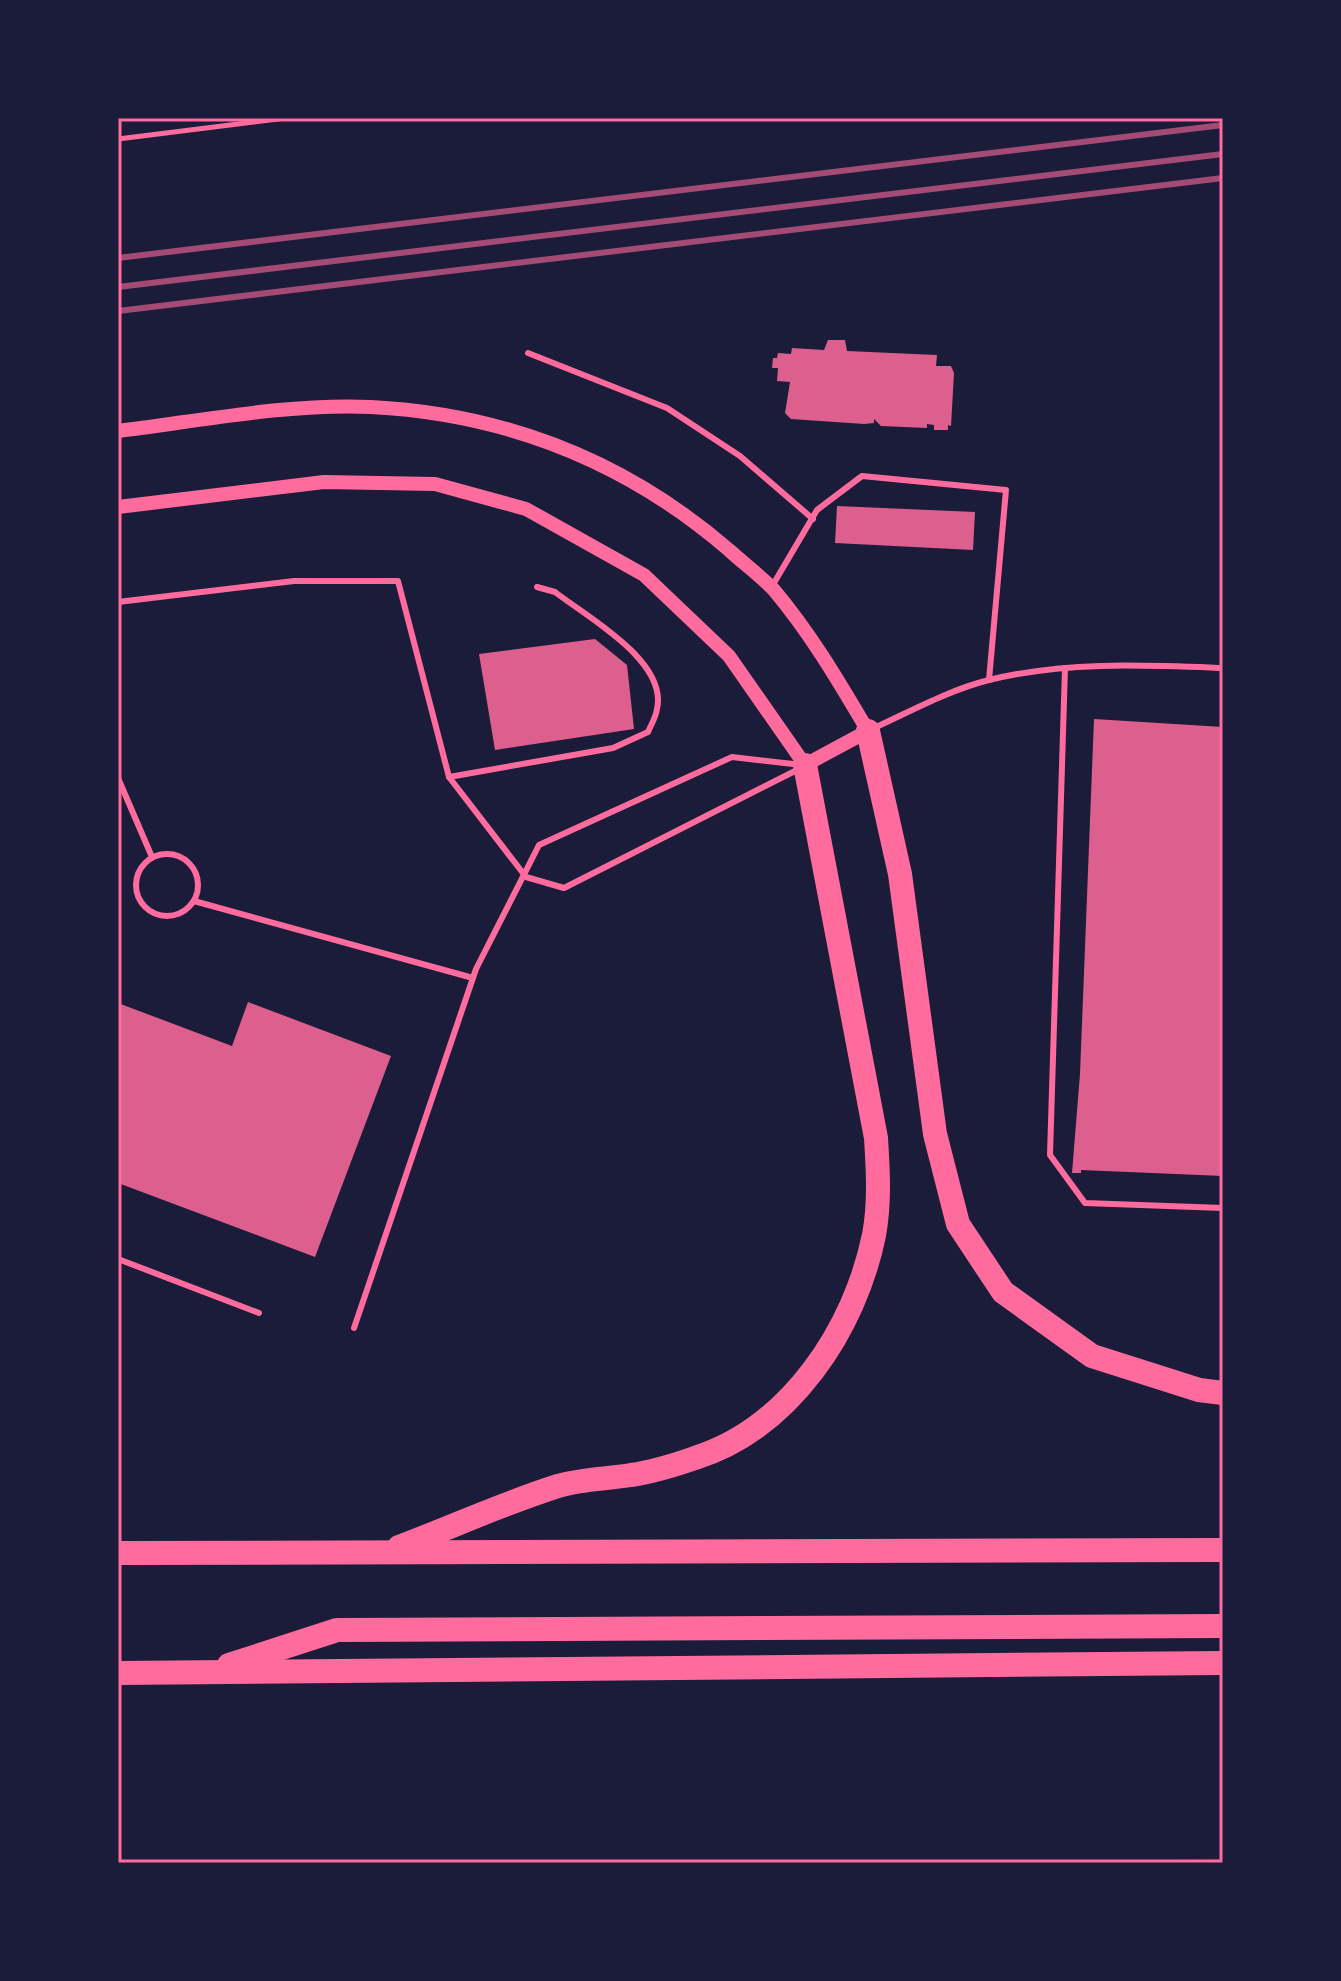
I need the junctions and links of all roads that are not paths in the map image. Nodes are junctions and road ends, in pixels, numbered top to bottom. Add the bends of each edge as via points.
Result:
1 (528, 353) dead end
2 (118, 431) edge
3 (118, 507) edge
4 (813, 519) junction
5 (537, 587) dead end
6 (771, 588) junction
7 (118, 602) edge
8 (1065, 668) junction
9 (1223, 668) edge
10 (989, 680) junction
11 (868, 731) junction
12 (805, 765) junction
13 (449, 777) junction
14 (118, 778) edge
15 (152, 857) junction
16 (526, 877) junction
17 (194, 901) junction
18 (473, 978) junction
19 (1223, 1208) edge
20 (118, 1259) edge
21 (259, 1313) dead end
22 (354, 1328) dead end
23 (1223, 1393) edge
24 (1223, 1550) edge
25 (118, 1553) edge
26 (386, 1553) junction
27 (1223, 1626) edge
28 (1223, 1663) edge
29 (208, 1672) junction
30 (118, 1673) edge

1 - 4 lane via 667,408 740,456
2 - 6 street via 368,407 444,414 527,432 605,466 686,513
3 - 12 street via 324,482 435,484 526,509 644,575 729,656
4 - 6 lane
4 - 10 lane via 817,510 862,476 1006,490
5 - 13 lane via 555,592 643,660 653,677 658,706 648,732 613,748
6 - 11 street via 815,642
7 - 13 lane via 294,581 398,581
8 - 9 lane
8 - 10 lane
8 - 19 lane via 1050,1155 1085,1203
10 - 11 lane
11 - 12 street
11 - 23 highway via 900,874 935,1134 958,1224 1003,1292 1092,1356
12 - 16 lane via 564,888
12 - 16 lane via 732,757 539,845
12 - 26 highway via 876,1138 879,1187 874,1235 856,1296 795,1394 758,1428 699,1457 635,1475 561,1485
13 - 16 lane
14 - 15 lane
15 - 17 lane via 172,854 190,863 198,881
15 - 17 lane via 136,883 149,910 169,916
16 - 18 lane
17 - 18 lane
18 - 22 lane
20 - 21 lane
24 - 26 highway
25 - 26 highway
27 - 29 highway via 337,1630
28 - 29 highway
29 - 30 highway

